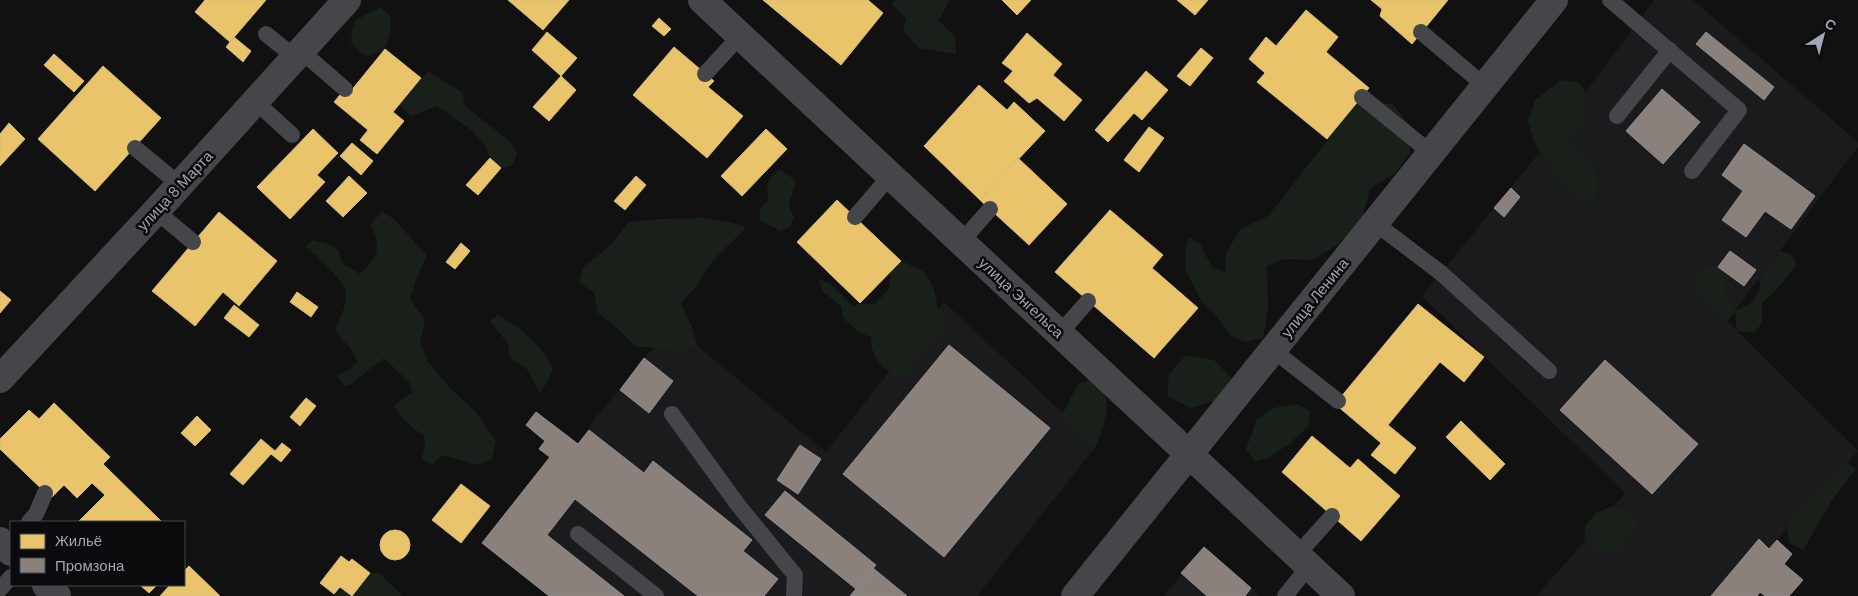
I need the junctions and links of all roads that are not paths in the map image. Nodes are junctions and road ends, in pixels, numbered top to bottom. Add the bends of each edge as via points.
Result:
1 (347, 0) edge
2 (702, 0) edge
3 (1554, 0) edge
4 (1610, 0) edge
5 (1421, 32) dead end
6 (266, 34) dead end
7 (740, 36) junction
8 (1670, 50) junction
9 (299, 54) junction
10 (705, 74) dead end
11 (1485, 86) junction
12 (345, 89) dead end
13 (1362, 97) dead end
14 (256, 102) junction
15 (1617, 116) dead end
16 (292, 135) dead end
17 (135, 148) dead end
18 (1431, 153) junction
19 (1692, 170) dead end
20 (890, 176) junction
21 (180, 185) junction
22 (990, 209) dead end
23 (156, 211) junction
24 (855, 216) dead end
25 (1375, 223) junction
26 (193, 242) dead end
27 (961, 242) junction
28 (1088, 301) dead end
29 (1059, 334) junction
30 (1273, 350) junction
31 (1549, 371) dead end
32 (0, 379) edge
33 (1338, 401) dead end
34 (672, 414) dead end
35 (1189, 454) junction
36 (45, 493) dead end
37 (1332, 516) dead end
38 (30, 521) edge
39 (578, 534) dead end
40 (1303, 560) junction
41 (10, 578) edge
42 (47, 586) edge
43 (0, 589) edge
44 (57, 596) edge
45 (656, 596) edge
46 (794, 596) edge
47 (1074, 596) edge
48 (1285, 596) edge
49 (1341, 596) edge

1 - 9 street, улица 8 Марта
2 - 7 street, улица Энгельса
3 - 11 street, улица Ленина
4 - 8 lane
5 - 11 lane
6 - 9 lane
7 - 10 lane
7 - 20 street, улица Энгельса
8 - 15 lane
8 - 19 lane via 1738,110
9 - 12 lane
9 - 14 street, улица 8 Марта
11 - 18 street, улица Ленина
13 - 18 lane
14 - 16 lane
14 - 21 street, улица 8 Марта
17 - 21 lane
18 - 25 street, улица Ленина
20 - 24 lane
20 - 27 street, улица Энгельса
21 - 23 street, улица 8 Марта
22 - 27 lane
23 - 26 lane
23 - 32 street, улица 8 Марта
25 - 30 street, улица Ленина
25 - 31 lane via 1441,273
27 - 29 street, улица Энгельса
28 - 29 lane
29 - 35 street, улица Энгельса
30 - 33 lane
30 - 35 street, улица Ленина
34 - 46 lane via 738,505 795,575
35 - 40 street, улица Энгельса
35 - 47 street, улица Ленина
36 - 38 lane
37 - 40 lane
39 - 45 lane
40 - 48 lane
40 - 49 street, улица Энгельса
41 - 43 lane
42 - 44 street

